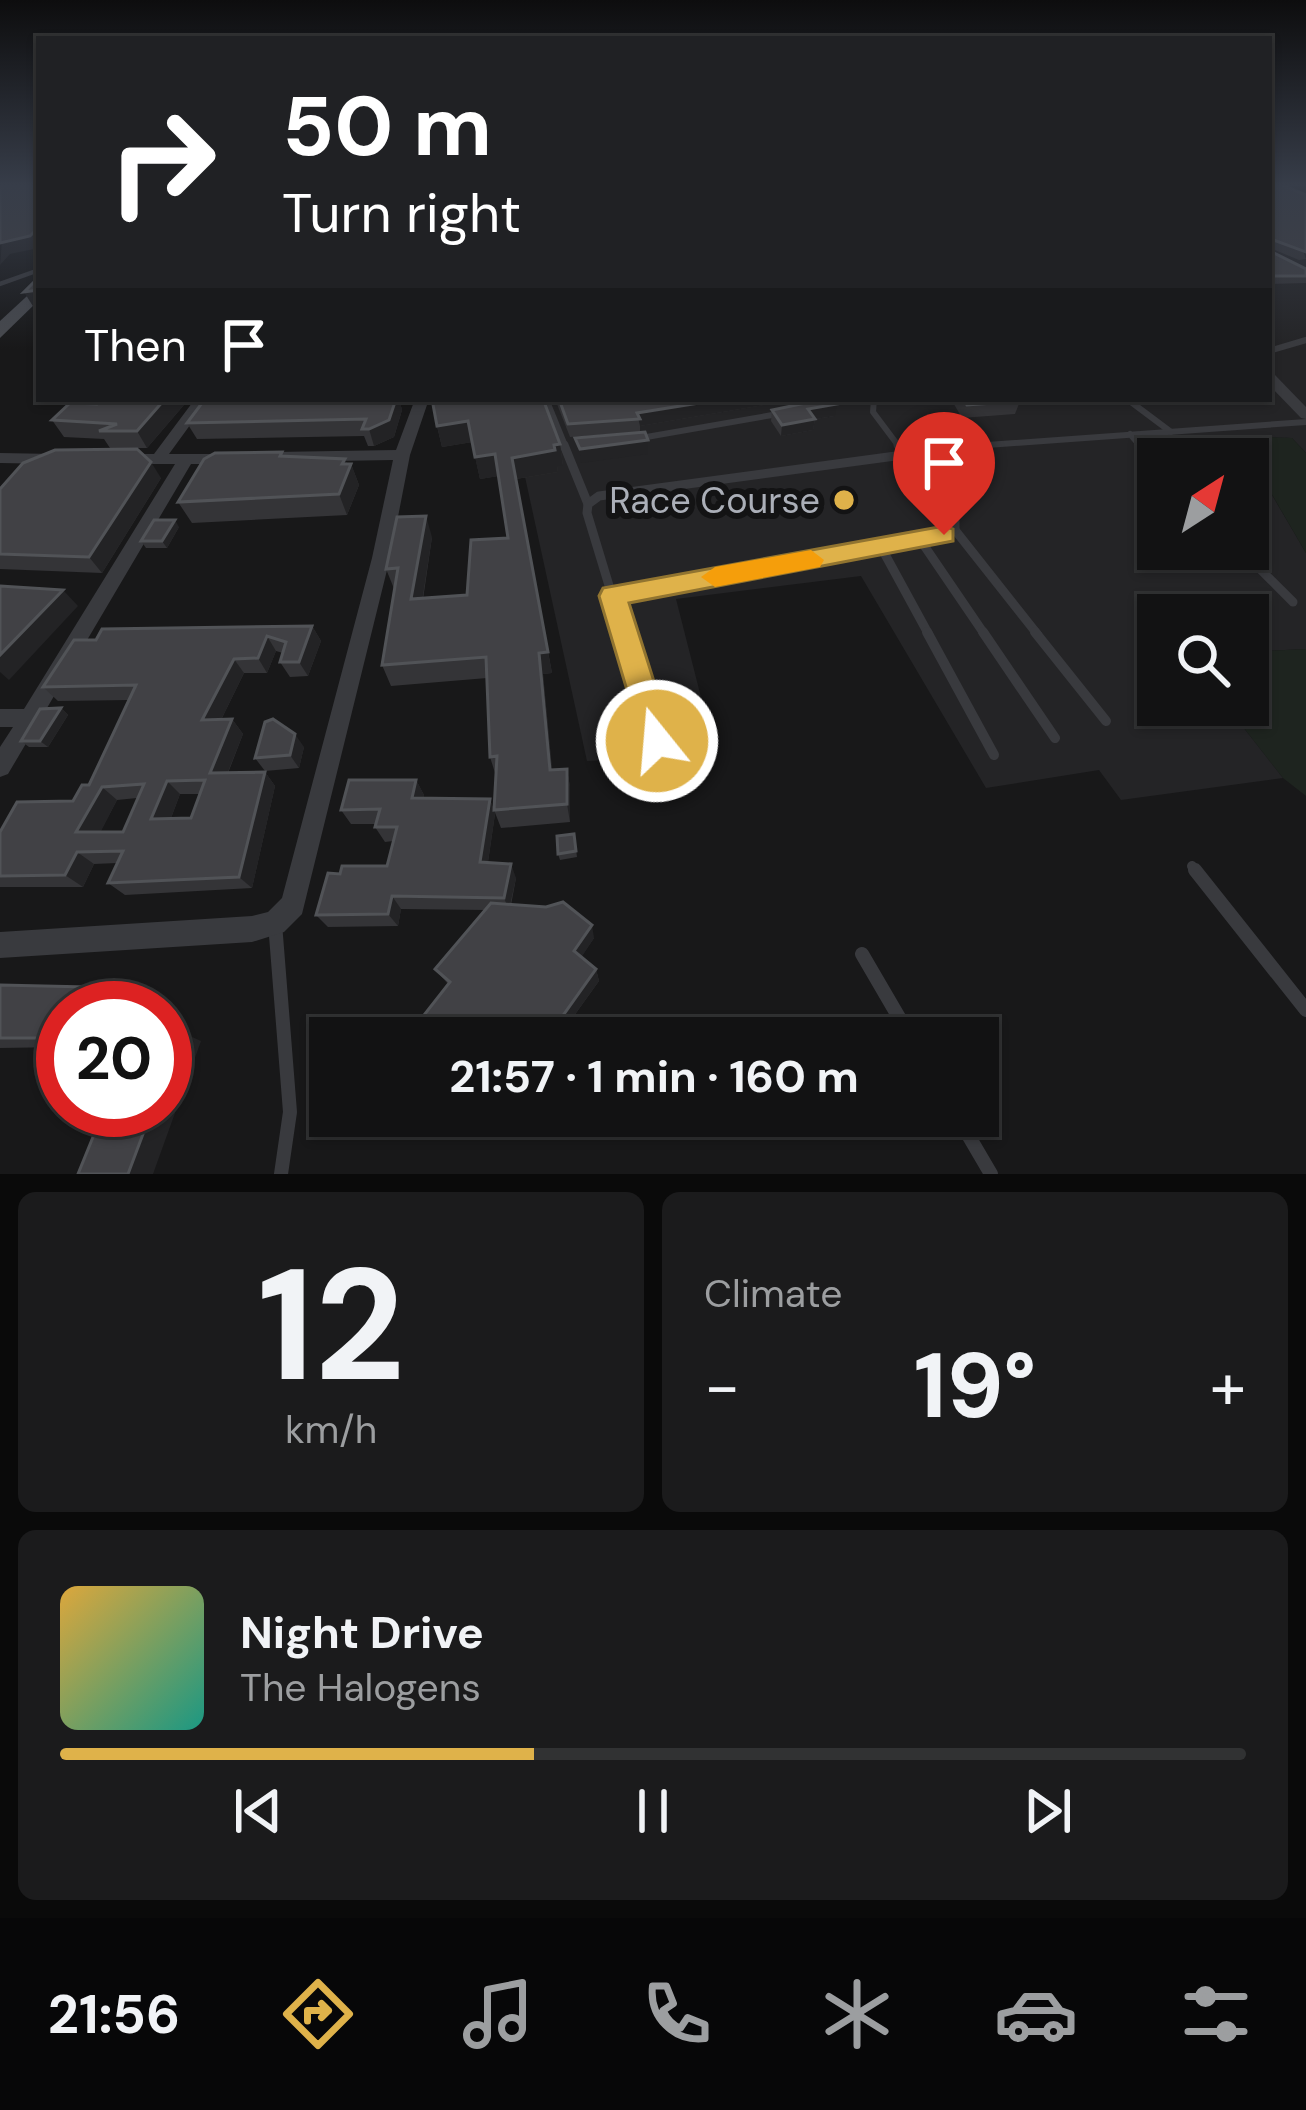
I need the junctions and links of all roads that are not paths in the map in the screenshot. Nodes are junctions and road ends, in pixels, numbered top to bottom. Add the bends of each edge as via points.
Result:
1 (36, 271) edge
2 (0, 284) edge
3 (36, 293) edge
4 (2, 328) edge
5 (1306, 340) edge
6 (1272, 351) edge
7 (1272, 380) edge
8 (200, 402) edge
9 (421, 402) edge
10 (547, 402) edge
11 (874, 402) edge
12 (1131, 402) edge
13 (796, 409) edge
14 (1306, 418) edge
15 (1171, 432) junction
16 (1130, 434) junction
17 (633, 439) edge
18 (582, 442) edge
19 (1137, 442) edge
20 (564, 445) junction
21 (907, 453) junction
22 (402, 455) junction
23 (0, 458) edge
24 (234, 458) edge
25 (258, 458) edge
26 (76, 459) edge
27 (96, 459) edge
28 (158, 459) junction
29 (186, 459) junction
30 (588, 504) junction
31 (955, 530) junction
32 (921, 541) junction
33 (881, 547) junction
34 (1261, 570) edge
35 (613, 596) junction
36 (1293, 602) dead end
37 (0, 718) edge
38 (31, 718) junction
39 (1106, 721) dead end
40 (1055, 737) dead end
41 (657, 741) dead end
42 (994, 755) dead end
43 (0, 767) edge
44 (1192, 866) dead end
45 (275, 923) junction
46 (0, 945) edge
47 (862, 954) dead end
48 (1306, 1010) edge
49 (899, 1017) edge
50 (969, 1137) edge
51 (281, 1174) edge
52 (991, 1174) edge

1 - 2 lane
3 - 4 main road
5 - 6 lane
7 - 14 street
8 - 28 street
9 - 22 street
10 - 20 lane
11 - 21 lane via 873,412
12 - 15 lane
13 - 17 lane
14 - 15 lane
15 - 16 lane
16 - 19 lane
16 - 21 lane
18 - 20 lane
20 - 30 lane
21 - 30 lane via 614,492
21 - 31 lane
22 - 25 street
22 - 45 street via 292,905
23 - 26 street via 29,466
24 - 29 street
27 - 28 street
28 - 29 street
29 - 38 street
30 - 35 lane
31 - 32 lane
31 - 39 lane
32 - 33 lane
32 - 40 lane
33 - 35 lane
33 - 42 lane
34 - 36 lane
35 - 41 lane
37 - 38 street
38 - 43 street
44 - 48 lane
45 - 46 street
45 - 51 lane via 290,1112
47 - 49 lane
50 - 52 lane

